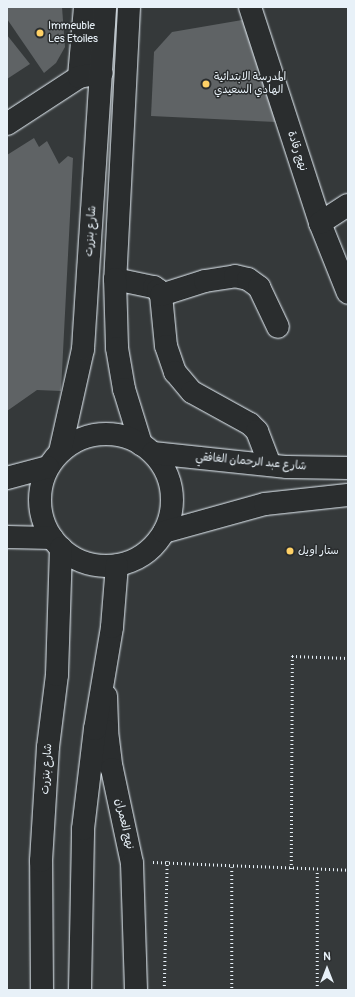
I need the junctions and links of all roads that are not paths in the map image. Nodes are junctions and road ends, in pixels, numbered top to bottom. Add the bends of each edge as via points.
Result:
1 (86, 7) edge
2 (105, 7) edge
3 (129, 7) edge
4 (250, 7) edge
5 (102, 73) junction
6 (79, 77) junction
7 (7, 124) edge
8 (348, 205) edge
9 (320, 222) junction
10 (115, 279) junction
11 (348, 293) edge
12 (161, 295) junction
13 (278, 327) dead end
14 (147, 448) junction
15 (54, 460) junction
16 (270, 465) junction
17 (348, 468) edge
18 (7, 478) edge
19 (348, 495) edge
20 (164, 532) junction
21 (7, 537) edge
22 (56, 543) junction
23 (117, 565) junction
24 (105, 658) junction
25 (42, 990) edge
26 (80, 990) edge
27 (136, 990) edge

1 - 6 main road
2 - 5 main road, شارع بنزرت
3 - 10 main road
4 - 9 main road, نهج رقادة
5 - 6 main road
5 - 15 main road, شارع بنزرت via 83,349
6 - 7 main road
8 - 9 main road
9 - 11 main road, نهج رقادة
10 - 12 main road via 154,287
10 - 14 main road via 117,348 124,389
12 - 13 main road via 205,281 235,276 248,279 258,287
12 - 16 main road via 166,346 176,372 192,392 250,424 257,431
14 - 15 main road via 121,435 99,434 78,440
14 - 16 main road, شارع عبد الرحمان الغافقي
14 - 20 main road via 164,467 170,483 170,516
15 - 18 main road
15 - 22 main road via 39,496 40,511
16 - 17 main road, شارع عبد الرحمان الغافقي
19 - 20 main road via 265,504
20 - 23 main road via 146,551
21 - 22 main road
22 - 23 main road via 77,559 97,565
22 - 25 main road, شارع بنزرت via 57,675 48,747 41,860
23 - 24 main road via 112,627
24 - 26 main road via 83,829
24 - 27 main road, نهج العمران via 107,731 132,863

